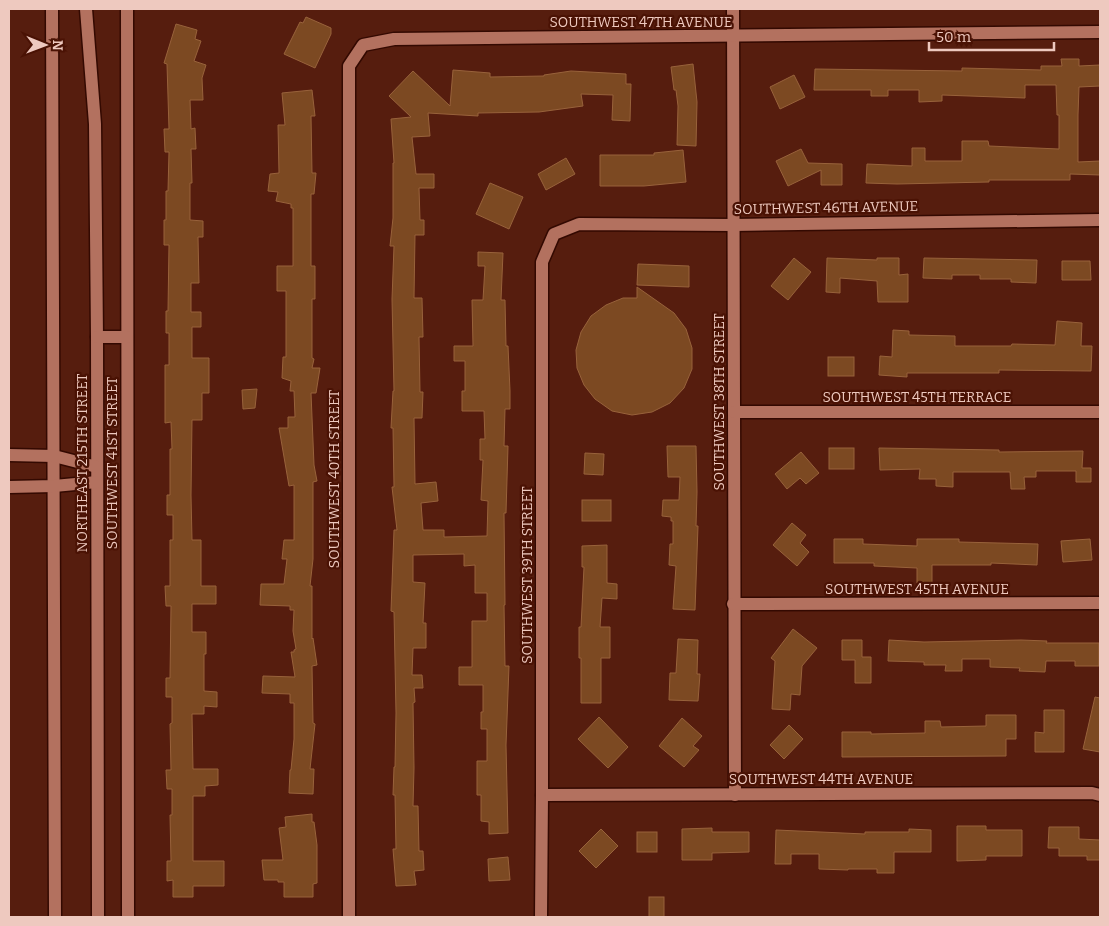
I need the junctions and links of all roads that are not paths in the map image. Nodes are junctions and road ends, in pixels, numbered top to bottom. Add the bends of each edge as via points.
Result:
1 (52, 9) edge
2 (86, 9) edge
3 (127, 9) edge
4 (733, 9) edge
5 (1100, 32) edge
6 (733, 36) junction
7 (363, 45) joint
8 (1100, 220) edge
9 (733, 224) junction
10 (554, 234) joint
11 (97, 337) junction
12 (127, 338) junction
13 (734, 412) junction
14 (1100, 412) edge
15 (9, 454) edge
16 (54, 456) junction
17 (97, 468) junction
18 (97, 482) junction
19 (54, 486) junction
20 (9, 487) edge
21 (1100, 603) edge
22 (734, 604) junction
23 (542, 795) junction
24 (734, 795) junction
25 (1100, 795) edge
26 (55, 917) edge
27 (98, 917) edge
28 (128, 917) edge
29 (349, 917) edge
30 (541, 917) edge

1 - 16 street, NORTHEAST 215TH STREET
2 - 11 street, NORTHEAST 215TH STREET via 95,124
3 - 12 street, SOUTHWEST 41ST STREET
4 - 6 street, SOUTHWEST 38TH STREET
5 - 6 street, SOUTHWEST 47TH AVENUE
6 - 7 street, SOUTHWEST 47TH AVENUE via 394,39
6 - 9 street, SOUTHWEST 38TH STREET
7 - 29 street, SOUTHWEST 40TH STREET via 349,66
8 - 9 street, SOUTHWEST 46TH AVENUE
9 - 10 street, SOUTHWEST 46TH AVENUE via 579,224
9 - 13 street, SOUTHWEST 38TH STREET
10 - 23 street, SOUTHWEST 39TH STREET via 542,262
11 - 12 street
11 - 17 street, NORTHEAST 215TH STREET
12 - 28 street, SOUTHWEST 41ST STREET
13 - 14 street, SOUTHWEST 45TH TERRACE
13 - 22 street, SOUTHWEST 38TH STREET
15 - 16 street
16 - 17 street
16 - 19 street, NORTHEAST 215TH STREET
17 - 18 street, NORTHEAST 215TH STREET
18 - 19 street
18 - 27 street, NORTHEAST 215TH STREET
19 - 20 street
19 - 26 street, NORTHEAST 215TH STREET
21 - 22 street, SOUTHWEST 45TH AVENUE
22 - 24 street, SOUTHWEST 38TH STREET
23 - 24 street, SOUTHWEST 44TH AVENUE
23 - 30 street, SOUTHWEST 39TH STREET
24 - 25 street, SOUTHWEST 44TH AVENUE

